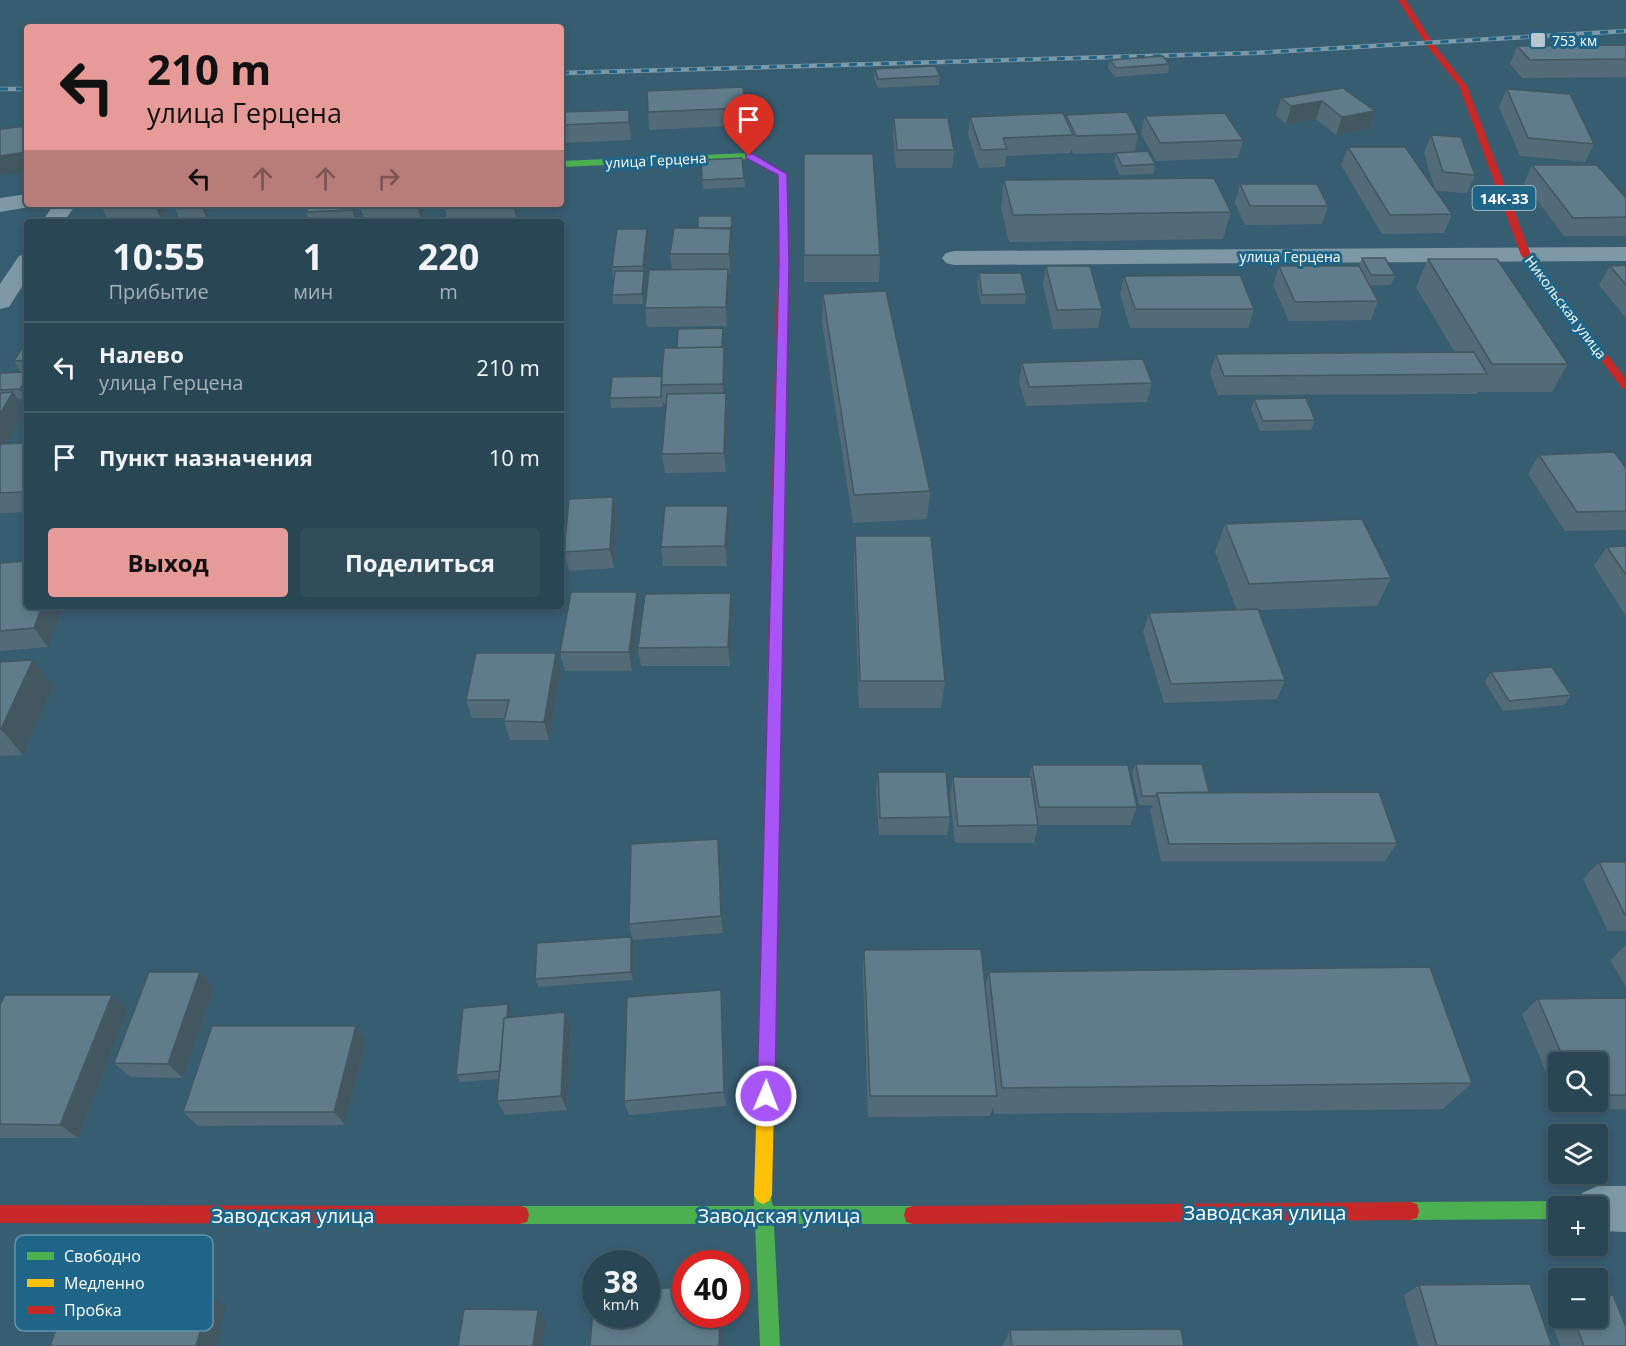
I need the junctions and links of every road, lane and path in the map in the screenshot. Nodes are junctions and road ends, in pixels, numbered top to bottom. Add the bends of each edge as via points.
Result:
1 (1402, 0) edge
2 (564, 164) edge
3 (24, 201) edge
4 (0, 205) edge
5 (1626, 254) edge
6 (1526, 255) junction
7 (954, 258) dead end
8 (24, 266) edge
9 (0, 302) edge
10 (1626, 386) edge
11 (1608, 1209) edge
12 (1626, 1209) edge
13 (1548, 1210) edge
14 (0, 1214) edge
15 (763, 1216) junction
16 (770, 1346) edge

1 - 6 street, Никольская улица / 14К-33 via 1462,86
2 - 15 street, улица Герцена via 749,156 782,174 784,262
3 - 4 street
5 - 6 street, улица Герцена
6 - 7 street, улица Герцена
6 - 10 street, Никольская улица / 14К-33
8 - 9 street
11 - 12 street
13 - 15 street, Заводская улица
14 - 15 street, Заводская улица
15 - 16 street

